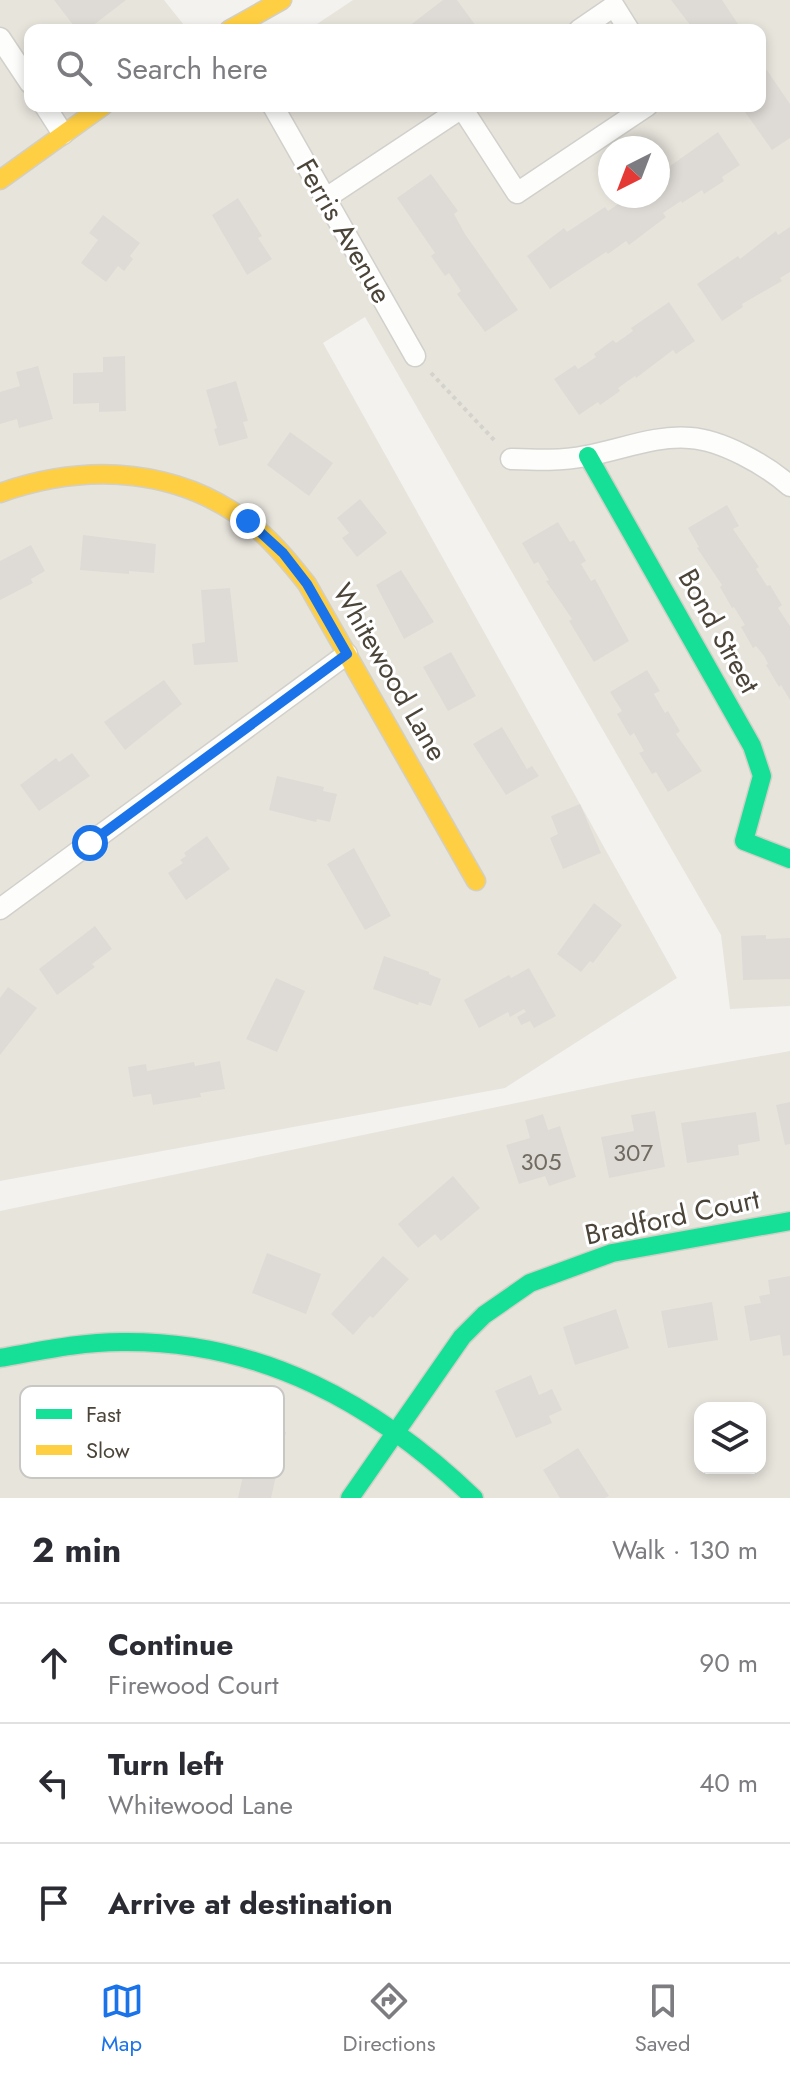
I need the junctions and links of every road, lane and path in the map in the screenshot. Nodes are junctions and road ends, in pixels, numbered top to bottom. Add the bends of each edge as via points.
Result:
1 (282, 0) edge
2 (240, 24) edge
3 (588, 24) edge
4 (625, 24) edge
5 (0, 38) edge
6 (24, 74) edge
7 (49, 112) edge
8 (94, 112) edge
9 (276, 112) edge
10 (456, 112) edge
11 (467, 112) edge
12 (638, 112) edge
13 (63, 134) junction
14 (0, 180) edge
15 (326, 198) junction
16 (415, 356) joint
17 (588, 456) junction
18 (511, 459) joint
19 (790, 486) edge
20 (0, 493) edge
21 (347, 654) junction
22 (790, 859) edge
23 (476, 881) dead end
24 (0, 909) edge
25 (790, 1221) edge
26 (0, 1358) edge
27 (395, 1430) junction
28 (350, 1498) edge
29 (474, 1498) edge

1 - 2 street
3 - 4 street via 614,6
5 - 6 street
7 - 13 street
8 - 13 street
9 - 15 street, Ferris Avenue
10 - 15 street
11 - 12 street via 517,193
13 - 14 street
15 - 16 street, Ferris Avenue
16 - 18 path
17 - 18 street
17 - 19 street via 645,441 692,438 732,450
17 - 22 street, Bond Street via 752,746 762,776 744,841
20 - 21 street, Whitewood Lane via 44,478 120,473 178,485 213,500 248,521 283,553
21 - 23 street, Whitewood Lane
21 - 24 street
25 - 27 street, Bradford Court via 612,1253 530,1283 462,1337
26 - 27 street via 138,1341 210,1349 293,1373
27 - 28 street, Bradford Court
27 - 29 street

